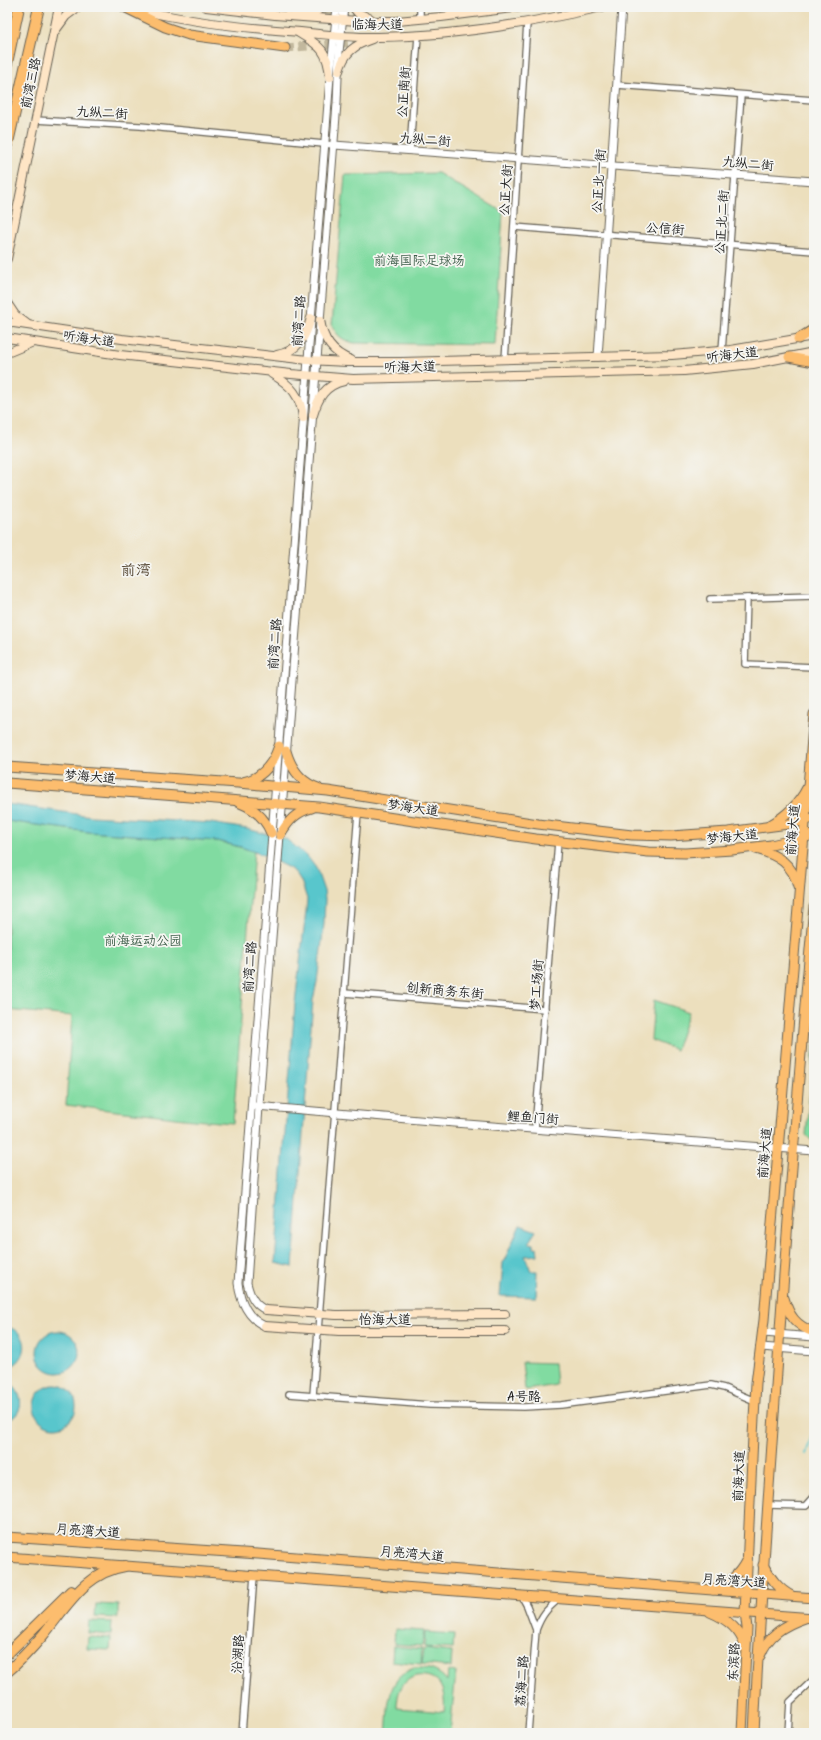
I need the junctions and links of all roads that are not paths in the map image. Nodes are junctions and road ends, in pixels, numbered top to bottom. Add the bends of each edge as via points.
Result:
1 (19, 7) edge
2 (39, 7) edge
3 (59, 7) edge
4 (78, 7) edge
5 (124, 7) edge
6 (128, 7) edge
7 (206, 7) edge
8 (325, 7) edge
9 (337, 7) edge
10 (344, 7) edge
11 (353, 7) edge
12 (420, 7) edge
13 (521, 7) edge
14 (602, 7) edge
15 (622, 7) edge
16 (302, 17) junction
17 (420, 19) junction
18 (339, 20) junction
19 (376, 21) junction
20 (527, 23) junction
21 (297, 32) junction
22 (52, 35) junction
23 (337, 35) junction
24 (418, 36) junction
25 (377, 37) junction
26 (285, 48) tunnel mouth
27 (7, 63) edge
28 (339, 71) junction
29 (330, 77) junction
30 (617, 85) junction
31 (741, 95) junction
32 (814, 100) edge
33 (35, 120) junction
34 (324, 144) junction
35 (334, 145) junction
36 (7, 147) edge
37 (410, 150) junction
38 (518, 158) junction
39 (611, 165) junction
40 (735, 174) junction
41 (814, 181) edge
42 (514, 227) junction
43 (606, 234) junction
44 (730, 244) junction
45 (814, 251) edge
46 (7, 259) edge
47 (7, 303) edge
48 (311, 318) junction
49 (320, 320) junction
50 (7, 322) edge
51 (34, 326) junction
52 (814, 330) edge
53 (814, 336) edge
54 (7, 338) edge
55 (798, 339) junction
56 (34, 343) junction
57 (722, 351) junction
58 (814, 352) edge
59 (7, 353) edge
60 (272, 356) junction
61 (598, 357) junction
62 (789, 357) junction
63 (308, 360) junction
64 (505, 360) junction
65 (317, 361) junction
66 (355, 362) junction
67 (814, 362) edge
68 (268, 372) junction
69 (306, 376) junction
70 (316, 377) junction
71 (353, 379) junction
72 (313, 415) junction
73 (303, 418) junction
74 (814, 596) edge
75 (746, 598) junction
76 (710, 599) dead end
77 (814, 667) edge
78 (814, 714) edge
79 (279, 746) junction
80 (286, 751) junction
81 (9, 767) edge
82 (810, 773) junction
83 (7, 783) edge
84 (238, 783) junction
85 (280, 786) junction
86 (328, 791) junction
87 (227, 799) junction
88 (279, 803) junction
89 (319, 807) junction
90 (358, 813) junction
91 (810, 819) edge
92 (764, 828) junction
93 (276, 834) junction
94 (814, 835) edge
95 (804, 838) junction
96 (558, 842) junction
97 (753, 848) junction
98 (800, 894) junction
99 (814, 907) edge
100 (810, 980) edge
101 (344, 993) junction
102 (545, 1009) junction
103 (251, 1105) junction
104 (259, 1106) junction
105 (335, 1112) junction
106 (535, 1129) junction
107 (777, 1148) junction
108 (793, 1149) junction
109 (814, 1151) edge
110 (783, 1287) junction
111 (266, 1310) joint
112 (505, 1314) dead end
113 (319, 1315) junction
114 (266, 1326) joint
115 (318, 1330) junction
116 (505, 1331) dead end
117 (814, 1332) edge
118 (763, 1333) junction
119 (780, 1335) junction
120 (814, 1337) edge
121 (761, 1347) junction
122 (779, 1348) junction
123 (814, 1351) edge
124 (289, 1394) dead end
125 (313, 1395) junction
126 (755, 1401) junction
127 (814, 1497) edge
128 (768, 1505) junction
129 (7, 1536) edge
130 (7, 1557) edge
131 (747, 1560) junction
132 (763, 1565) junction
133 (125, 1566) junction
134 (254, 1576) junction
135 (93, 1578) junction
136 (712, 1591) junction
137 (746, 1593) junction
138 (761, 1594) junction
139 (521, 1596) junction
140 (796, 1597) junction
141 (560, 1598) junction
142 (814, 1598) edge
143 (702, 1608) junction
144 (745, 1612) junction
145 (760, 1613) junction
146 (811, 1617) edge
147 (536, 1630) junction
148 (746, 1650) junction
149 (7, 1654) edge
150 (757, 1665) junction
151 (7, 1672) edge
152 (814, 1679) edge
153 (242, 1733) edge
154 (528, 1733) edge
155 (742, 1733) edge
156 (754, 1733) edge
157 (788, 1733) edge

1 - 27 highway
2 - 36 highway
3 - 22 main road, 前湾三路
4 - 22 main road via 66,16
5 - 26 main road via 183,33
6 - 21 main road, 临海大道 via 219,25
7 - 16 main road, 临海大道
8 - 16 main road via 310,16
9 - 18 street, 前湾二路
10 - 18 street, 前湾二路
11 - 19 main road
12 - 17 street
13 - 17 main road, 临海大道
14 - 20 main road, 临海大道
15 - 30 street, 公正北一街
16 - 18 main road, 临海大道
17 - 19 main road, 临海大道
18 - 19 main road, 临海大道
18 - 23 street, 前湾二路
20 - 24 main road, 临海大道
20 - 38 street, 公正大街
21 - 23 main road, 临海大道
21 - 29 main road via 321,48 327,59
22 - 33 main road, 前湾三路
23 - 25 main road, 临海大道
23 - 28 street, 前湾二路
23 - 29 street, 前湾二路
24 - 25 main road, 临海大道
24 - 37 street, 公正南街
25 - 28 main road via 354,47 344,57
28 - 35 street, 前湾二路
29 - 34 street, 前湾二路
30 - 31 street
30 - 39 street, 公正北一街
31 - 32 street
31 - 40 street, 公正北二街
33 - 34 street, 九纵二街 via 140,126
33 - 46 main road, 前湾三路
34 - 35 street, 九纵二街
34 - 48 street, 前湾二路
35 - 37 street, 九纵二街
35 - 49 street, 前湾二路
37 - 38 street, 九纵二街
38 - 39 street, 九纵二街
38 - 42 street, 公正大街
39 - 40 street, 九纵二街
39 - 43 street, 公正北一街
40 - 41 street, 九纵二街
40 - 44 street, 公正北二街
42 - 43 street, 公信街
42 - 64 street, 公正大街
43 - 44 street, 公信街
43 - 61 street, 公正北一街
44 - 45 street, 公信街
44 - 57 street, 公正北二街
47 - 51 main road via 21,320
48 - 60 main road via 306,335 298,345 287,352
48 - 63 street, 前湾二路
49 - 65 street, 前湾二路
49 - 66 main road via 330,348
50 - 51 main road, 听海大道
51 - 60 main road, 听海大道
52 - 55 main road
53 - 55 main road, 听海大道
54 - 56 main road, 听海大道
55 - 57 main road, 听海大道
56 - 59 main road
56 - 68 main road, 听海大道
57 - 61 main road, 听海大道
58 - 62 main road, 听海大道
60 - 63 main road, 听海大道
61 - 64 main road, 听海大道
62 - 67 main road
62 - 71 main road, 听海大道 via 684,371
63 - 65 main road, 听海大道
63 - 69 street, 前湾二路
64 - 66 main road, 听海大道
65 - 66 main road, 听海大道
65 - 70 street, 前湾二路
68 - 69 main road, 听海大道
68 - 73 main road via 293,388 300,400
69 - 70 main road, 听海大道
69 - 73 street, 前湾二路
70 - 71 main road, 听海大道
70 - 72 street, 前湾二路
71 - 72 main road via 336,383 325,390
72 - 80 street, 前湾二路
73 - 79 street, 前湾二路
74 - 75 street
75 - 76 street
75 - 77 street via 745,664
78 - 82 main road, 前海大道
79 - 84 main road via 265,771
79 - 85 street, 前湾二路
80 - 85 street, 前湾二路
80 - 86 main road via 299,776 313,786
81 - 84 main road, 梦海大道
82 - 91 main road, 前海大道
82 - 92 main road via 807,787 798,802 784,816
83 - 87 main road, 梦海大道
84 - 85 main road, 梦海大道
85 - 86 main road, 梦海大道
85 - 88 street, 前湾二路
86 - 92 main road, 梦海大道 via 538,824 632,835 677,836
87 - 88 main road, 梦海大道
87 - 93 main road via 257,812
88 - 89 main road, 梦海大道
88 - 93 street, 前湾二路
89 - 90 main road, 梦海大道
89 - 93 main road via 304,810
90 - 96 main road, 梦海大道
90 - 101 street
91 - 92 main road, 梦海大道
91 - 95 main road, 前海大道
93 - 103 street, 前湾二路 via 269,862
93 - 104 street, 前湾二路 via 278,865
94 - 95 main road, 梦海大道
95 - 97 main road, 梦海大道
95 - 98 main road, 前海大道
96 - 97 main road, 梦海大道 via 648,852 707,852
96 - 102 street, 梦工场街
97 - 98 main road via 784,861 794,874
98 - 107 main road, 前海大道
99 - 100 main road
100 - 108 main road
101 - 102 street, 创新商务东街
101 - 105 street
102 - 106 street, 梦工场街
103 - 104 street, 鲤鱼门街
103 - 114 street, 前湾二路 via 238,1283 247,1309 255,1320
104 - 105 street, 鲤鱼门街
104 - 111 street, 前湾二路 via 247,1283 252,1299
105 - 106 street, 鲤鱼门街
105 - 113 street
106 - 107 street, 鲤鱼门街
107 - 108 street, 鲤鱼门街
107 - 118 main road, 前海大道
108 - 109 street, 鲤鱼门街
108 - 110 main road
110 - 117 main road via 786,1306 792,1318
110 - 119 main road
111 - 113 main road, 怡海大道
112 - 113 main road, 怡海大道
113 - 115 street
114 - 115 main road, 怡海大道
115 - 116 main road, 怡海大道
115 - 125 street
118 - 119 street
118 - 121 main road, 前海大道
119 - 120 street
119 - 122 main road
121 - 122 street
121 - 126 main road, 前海大道
122 - 123 street
122 - 128 main road
124 - 125 street, A号路
125 - 126 street, A号路 via 430,1405 524,1408 711,1385
126 - 131 main road, 前海大道
127 - 128 street via 806,1506
128 - 132 main road
129 - 136 main road, 月亮湾大道
130 - 133 main road
131 - 136 main road via 732,1580
131 - 137 main road, 前海大道
132 - 138 main road
132 - 140 main road via 778,1586
133 - 134 main road
133 - 135 highway via 108,1570
134 - 139 main road
134 - 153 street, 沿湖路
135 - 149 highway via 61,1599
135 - 151 highway via 68,1602 44,1634
136 - 137 main road, 月亮湾大道
137 - 138 main road, 月亮湾大道
137 - 144 main road, 东滨路
138 - 140 main road, 月亮湾大道
138 - 145 main road, 东滨路
139 - 141 main road
139 - 147 street, 荔海二路
140 - 142 main road, 月亮湾大道
141 - 143 main road
141 - 147 street, 荔海二路 via 544,1613
143 - 144 main road
143 - 148 main road via 732,1624 740,1633
144 - 145 main road
144 - 148 main road, 东滨路
145 - 146 main road
145 - 150 main road, 东滨路
146 - 150 main road via 786,1626 773,1635 765,1645
147 - 154 street, 荔海二路
148 - 155 main road, 东滨路
150 - 156 main road, 东滨路
152 - 157 street via 790,1702

